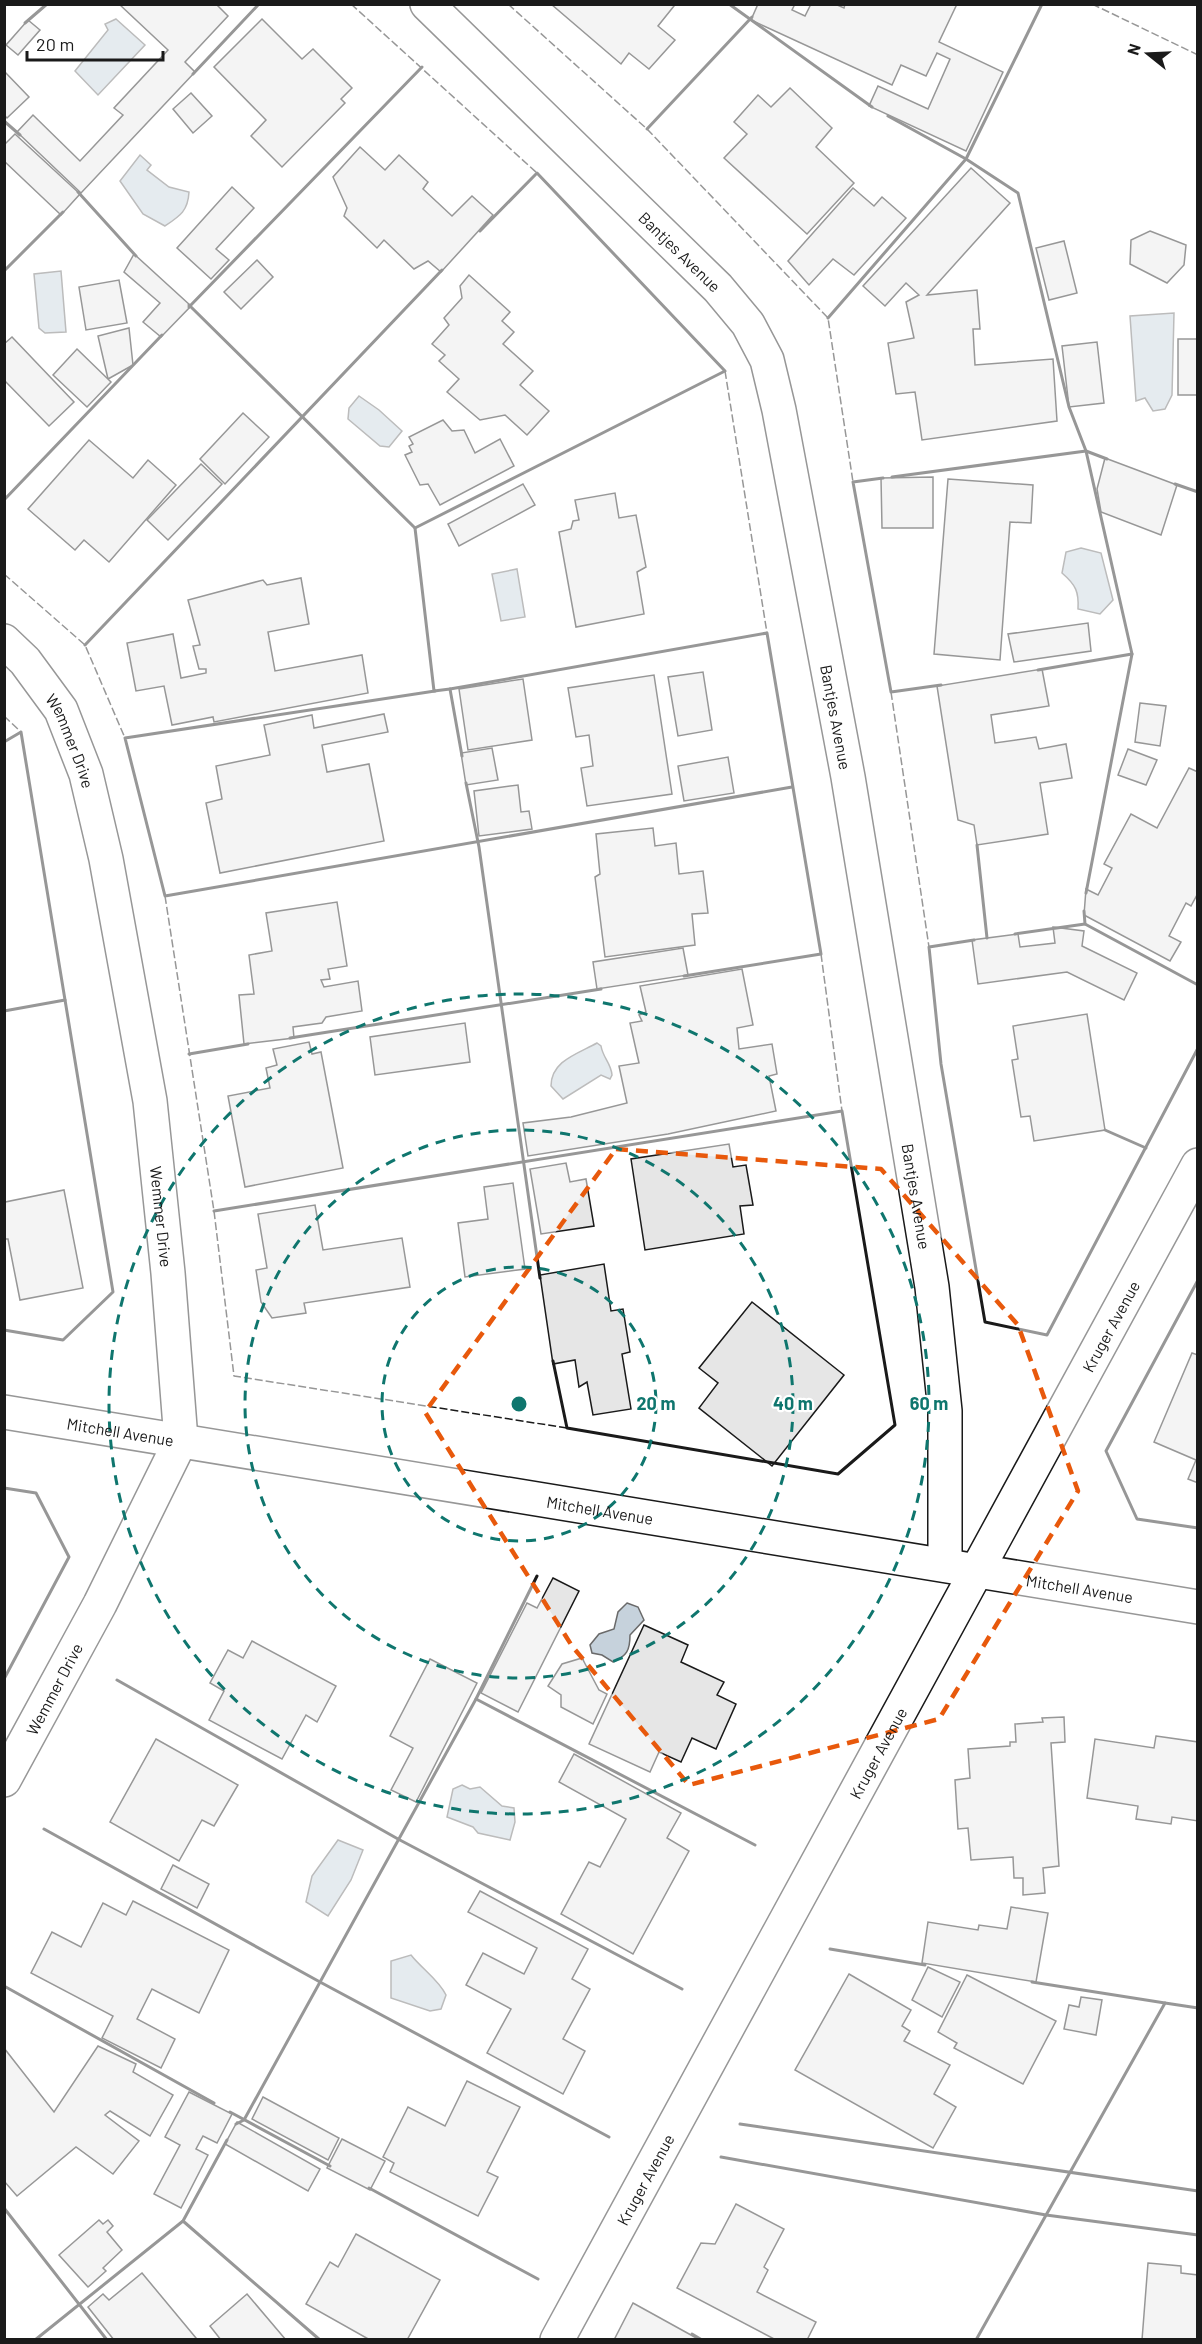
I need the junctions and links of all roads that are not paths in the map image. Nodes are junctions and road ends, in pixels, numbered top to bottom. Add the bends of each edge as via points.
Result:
1 (427, 4) edge
2 (4, 641) edge
3 (1197, 1165) edge
4 (4, 1412) edge
5 (181, 1440) junction
6 (960, 1567) junction
7 (1197, 1607) edge
8 (4, 1780) edge
9 (557, 2340) edge

1 - 6 street, Bantjes Avenue via 718,288 748,324 767,360 848,777 932,1287
2 - 5 street, Wemmer Drive via 25,660 61,710 86,774 106,859 150,1101
3 - 6 street, Kruger Avenue
4 - 5 street, Mitchell Avenue
5 - 6 street, Mitchell Avenue
5 - 8 street, Wemmer Drive via 100,1604
6 - 7 street, Mitchell Avenue
6 - 9 street, Kruger Avenue

